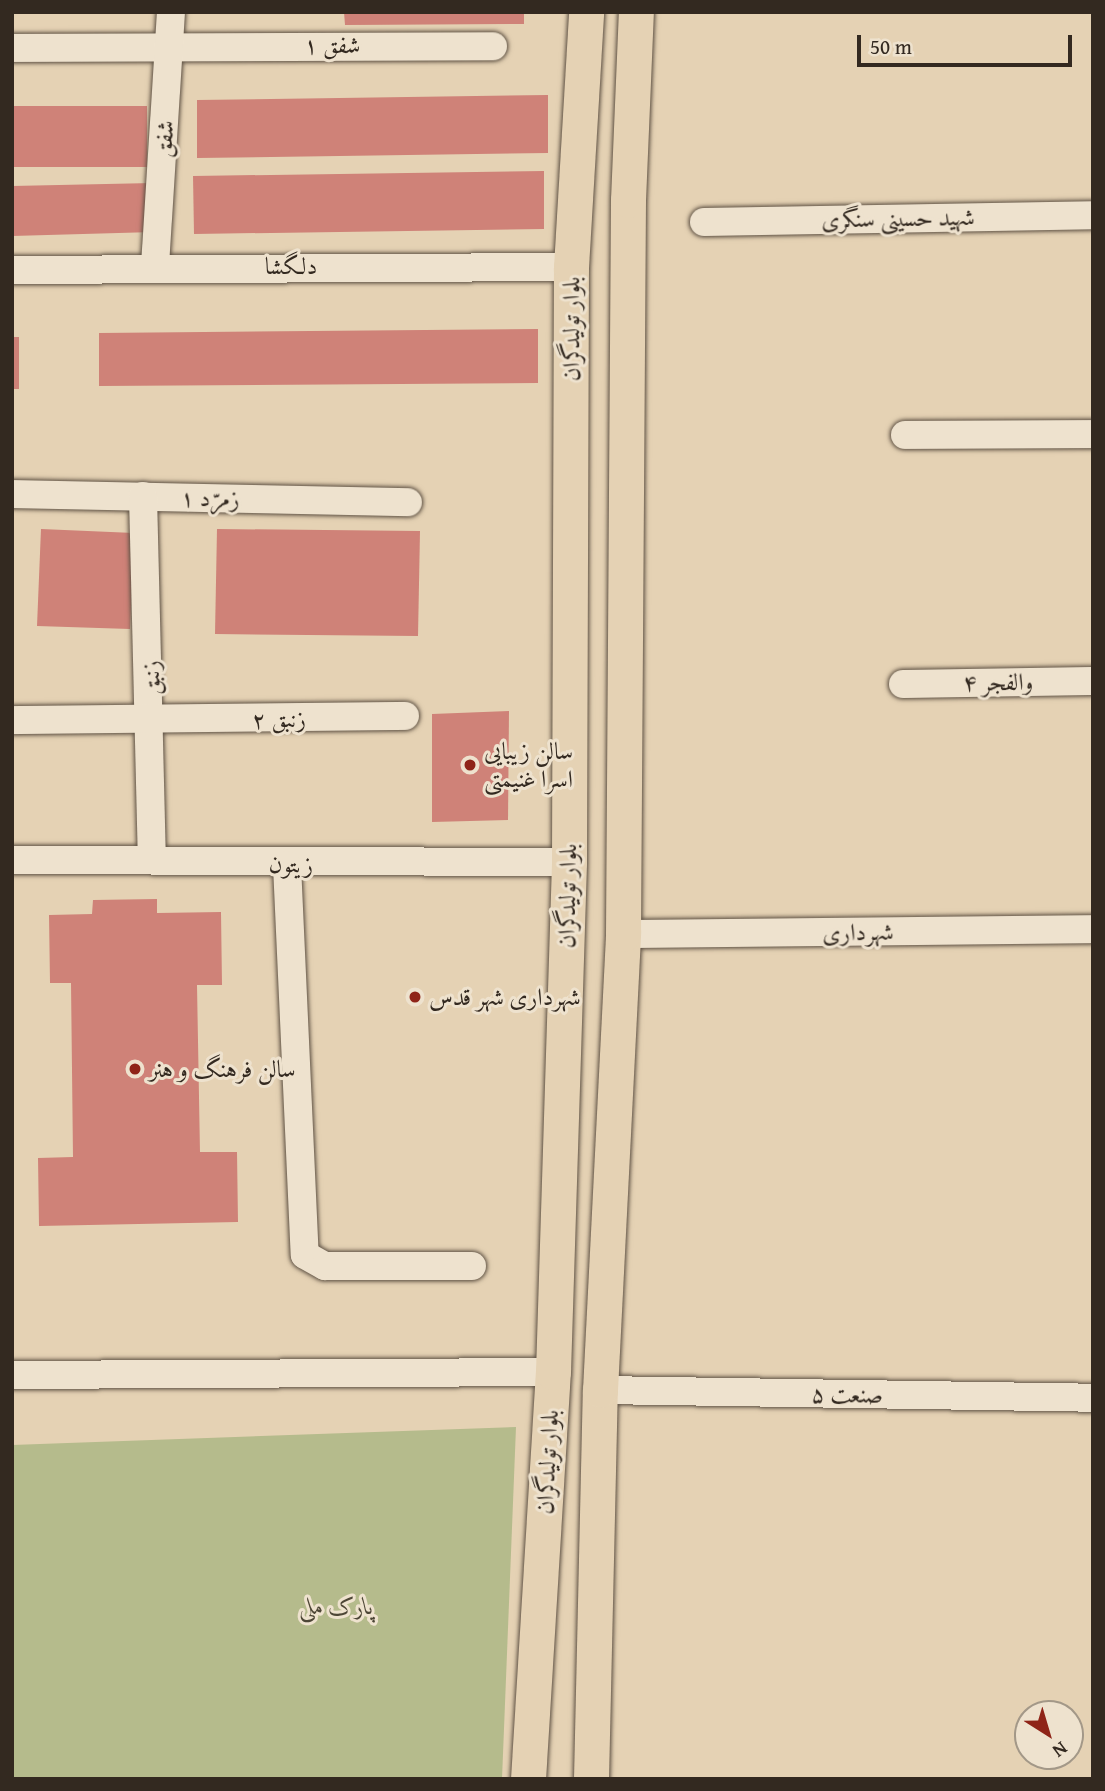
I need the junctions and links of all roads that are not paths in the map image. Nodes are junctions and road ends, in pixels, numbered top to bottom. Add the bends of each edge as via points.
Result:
1 (171, 12) edge
2 (586, 12) edge
3 (636, 12) edge
4 (172, 45) junction
5 (493, 46) dead end
6 (12, 48) edge
7 (1093, 215) edge
8 (704, 222) dead end
9 (155, 266) junction
10 (571, 267) junction
11 (12, 270) edge
12 (1093, 434) edge
13 (905, 435) dead end
14 (12, 494) edge
15 (143, 496) junction
16 (408, 502) dead end
17 (1093, 681) edge
18 (903, 684) dead end
19 (405, 716) dead end
20 (12, 720) edge
21 (153, 722) junction
22 (152, 859) junction
23 (12, 860) edge
24 (569, 862) junction
25 (287, 865) junction
26 (1093, 929) edge
27 (623, 934) junction
28 (472, 1266) dead end
29 (553, 1372) junction
30 (12, 1375) edge
31 (600, 1390) junction
32 (1093, 1398) edge
33 (528, 1779) edge
34 (591, 1779) edge

1 - 4 street, شفق
2 - 10 main road, بلوار تولیدگران
3 - 27 main road, بلوار تولیدگران via 628,200
4 - 5 street, شفق ۱
4 - 6 street, شفق ۱
4 - 9 street, شفق
7 - 8 street, شهید حسینی سنگری
9 - 10 street, دلگشا
9 - 11 street, دلگشا
10 - 24 main road, بلوار تولیدگران
12 - 13 street
14 - 15 street, زمرّد ۱
15 - 16 street, زمرّد ۱
15 - 21 street, زنبق
17 - 18 street, والفجر ۴
19 - 21 street, زنبق ۲
20 - 21 street, زنبق ۲
21 - 22 street, زنبق
22 - 23 street, زیتون
22 - 25 street, زیتون
24 - 25 street, زیتون
24 - 29 main road, بلوار تولیدگران
25 - 28 street via 305,1255 325,1266
26 - 27 street, شهرداری
27 - 31 main road, بلوار تولیدگران
29 - 30 street
29 - 33 main road, بلوار تولیدگران
31 - 32 street, صنعت ۵
31 - 34 main road, بلوار تولیدگران

